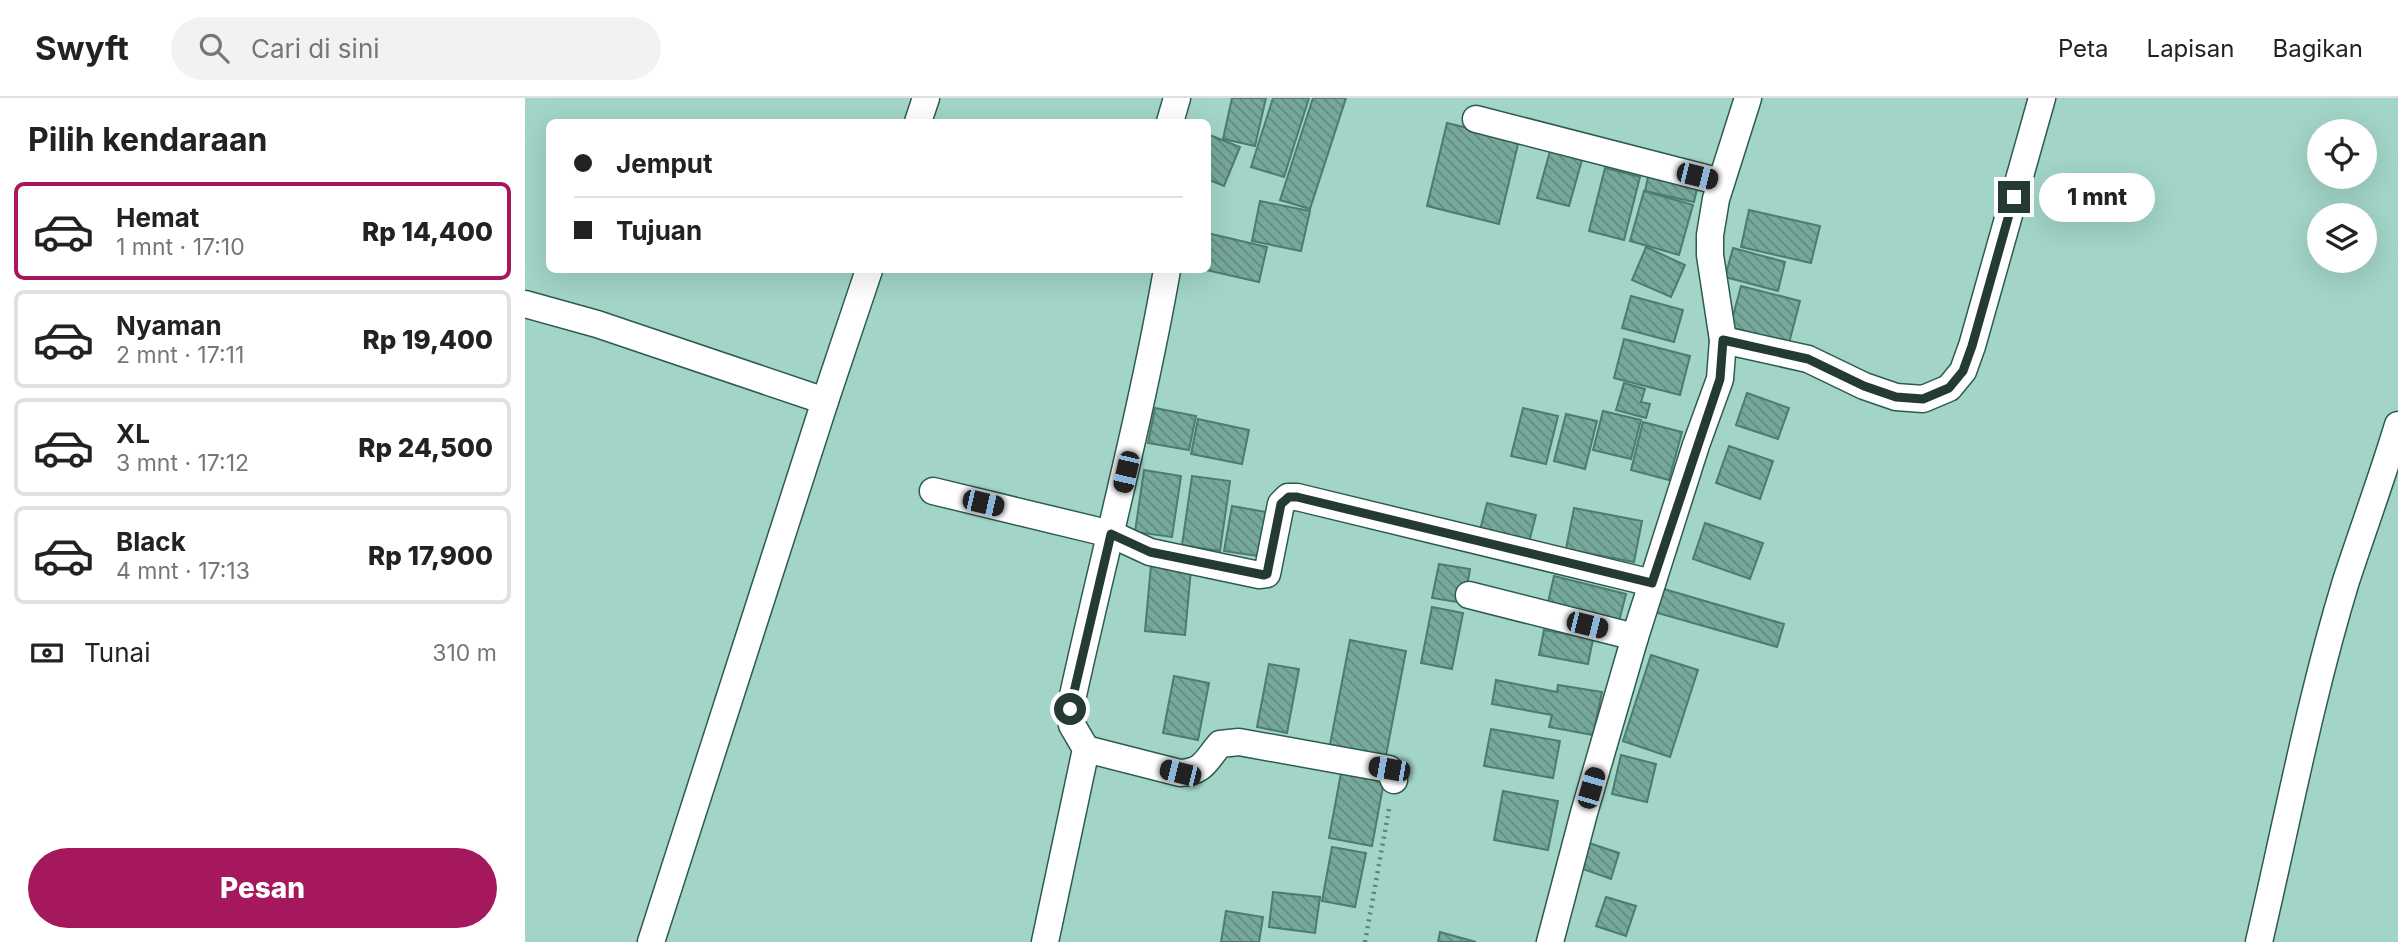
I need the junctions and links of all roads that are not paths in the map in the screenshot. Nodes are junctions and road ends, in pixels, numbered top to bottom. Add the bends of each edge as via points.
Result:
1 (926, 98) edge
2 (1177, 98) edge
3 (1748, 98) edge
4 (2042, 98) edge
5 (919, 119) edge
6 (1171, 119) edge
7 (1476, 119) dead end
8 (1721, 182) junction
9 (868, 273) edge
10 (1166, 273) edge
11 (526, 309) edge
12 (1723, 340) junction
13 (825, 401) junction
14 (2398, 425) edge
15 (2389, 487) edge
16 (933, 491) dead end
17 (1111, 534) junction
18 (1652, 583) junction
19 (1469, 595) dead end
20 (1635, 637) junction
21 (1086, 750) junction
22 (1394, 780) road end
23 (651, 942) edge
24 (1045, 942) edge
25 (1550, 942) edge
26 (2259, 942) edge

1 - 5 street
2 - 6 street
3 - 8 street
4 - 12 street via 1972,346 1963,371 1949,388 1923,399 1896,397 1808,359
7 - 8 street
8 - 12 street via 1709,244
9 - 13 street
10 - 17 street
11 - 13 street via 597,324
12 - 18 street via 1720,379
13 - 23 street
14 - 15 street
15 - 26 street via 2346,581
16 - 17 street
17 - 18 street via 1150,552 1264,575 1281,504 1297,497
17 - 21 street via 1070,709 1072,725
18 - 20 street
19 - 20 street
20 - 25 street
21 - 22 street via 1193,773 1220,744 1240,742 1389,769
21 - 24 street

